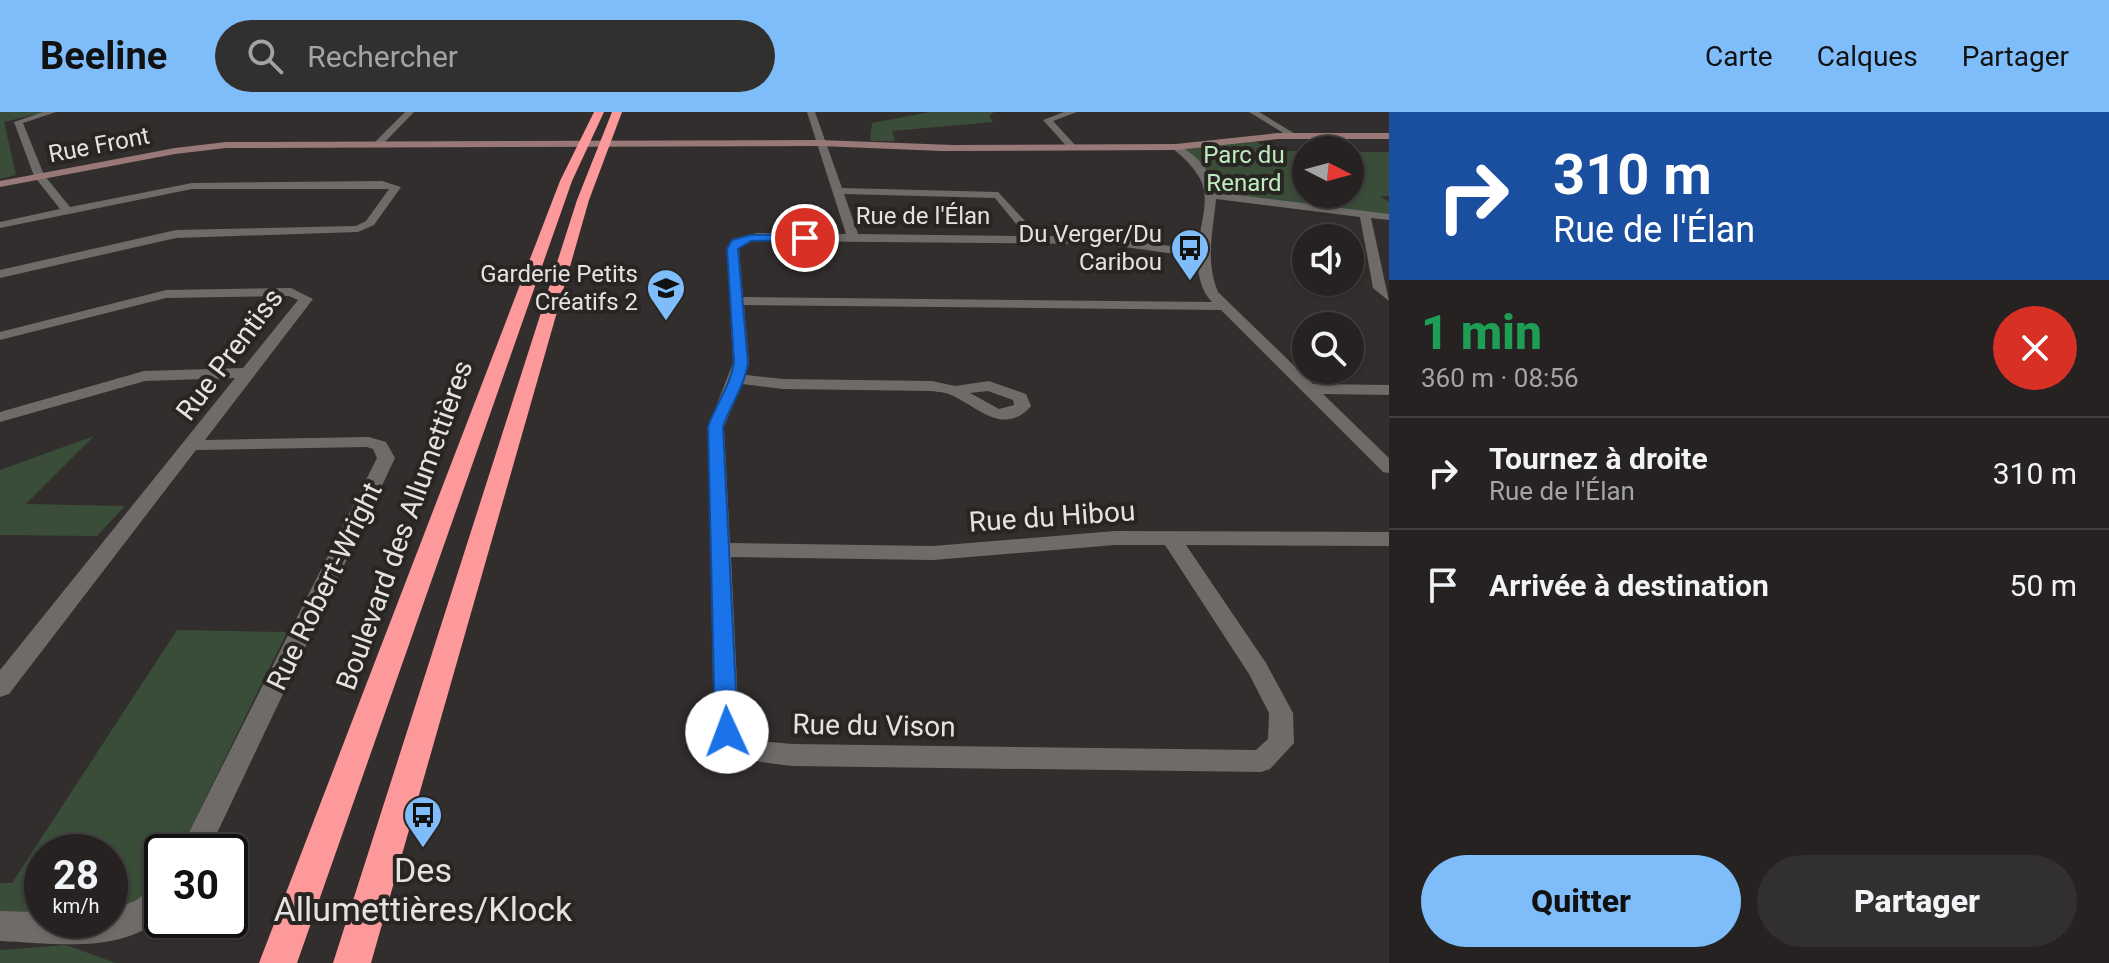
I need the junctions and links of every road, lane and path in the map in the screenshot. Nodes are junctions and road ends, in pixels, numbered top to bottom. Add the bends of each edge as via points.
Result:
1 (52, 112) edge
2 (410, 112) edge
3 (599, 112) edge
4 (617, 112) edge
5 (811, 112) edge
6 (1073, 112) edge
7 (1253, 112) edge
8 (1293, 135) junction
9 (1389, 136) edge
10 (377, 145) junction
11 (821, 146) junction
12 (592, 147) junction
13 (1176, 147) junction
14 (1073, 148) junction
15 (39, 176) junction
16 (0, 184) edge
17 (837, 191) junction
18 (1213, 195) junction
19 (67, 211) junction
20 (1365, 216) junction
21 (1389, 217) edge
22 (0, 225) edge
23 (853, 238) junction
24 (1035, 239) junction
25 (740, 240) joint
26 (1201, 254) junction
27 (0, 274) edge
28 (1389, 297) edge
29 (737, 301) junction
30 (1221, 306) junction
31 (0, 336) edge
32 (247, 373) junction
33 (738, 379) junction
34 (1309, 389) junction
35 (956, 390) dead end
36 (1389, 390) edge
37 (0, 417) edge
38 (192, 445) junction
39 (1389, 468) edge
40 (1170, 537) junction
41 (1389, 539) edge
42 (720, 550) junction
43 (0, 687) edge
44 (202, 834) edge
45 (144, 911) edge
46 (0, 926) edge
47 (278, 963) edge
48 (352, 963) edge

1 - 15 street via 18,122
2 - 10 street
3 - 12 highway, Boulevard des Allumettières
4 - 12 highway, Boulevard des Allumettières
5 - 11 street
6 - 14 street via 1047,120
7 - 8 street
8 - 9 street, Rue Front
8 - 13 street, Rue Front
10 - 12 street, Rue Front
10 - 15 street, Rue Front via 213,146
11 - 12 street, Rue Front
11 - 14 street, Rue Front
11 - 17 street
12 - 47 highway, Boulevard des Allumettières via 559,201
12 - 48 highway, Boulevard des Allumettières
13 - 14 street, Rue Front
13 - 18 street via 1203,170
15 - 16 street, Rue Front
15 - 19 street
17 - 23 street
17 - 24 street via 998,195
18 - 20 street
18 - 26 street
19 - 22 street
19 - 27 street via 206,184 396,187 370,223 358,229 176,234
20 - 21 street
20 - 28 street via 1380,288
23 - 24 street, Rue de l'Élan
23 - 25 street, Rue de l'Élan
24 - 26 street, Rue de l'Élan via 1113,241
25 - 29 street, Rue du Vison via 733,249
26 - 30 street via 1202,275
29 - 30 street
29 - 33 street, Rue du Vison
30 - 34 street
31 - 32 street, Rue Prentiss via 166,294 305,295
32 - 37 street via 144,376
32 - 38 street, Rue Prentiss
33 - 35 street
33 - 42 street, Rue du Vison via 716,427
34 - 36 street
34 - 39 street
38 - 43 street, Rue Prentiss
38 - 44 street, Rue Robert-Wright via 369,442 380,446 386,458
40 - 41 street, Rue du Hibou
40 - 42 street, Rue du Hibou via 933,553
40 - 42 street, Rue du Vison via 1258,669 1281,713 1281,743 1261,761 755,751 727,732
45 - 46 street via 119,923 85,929

